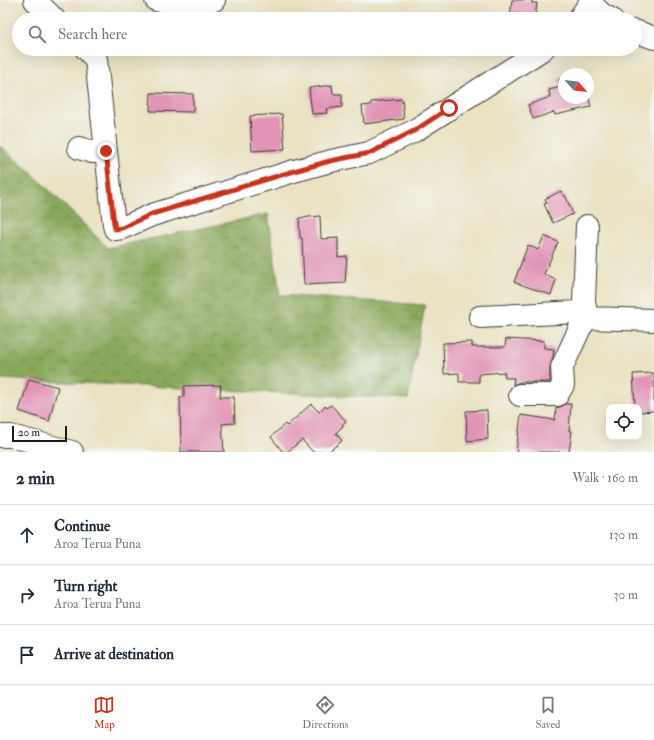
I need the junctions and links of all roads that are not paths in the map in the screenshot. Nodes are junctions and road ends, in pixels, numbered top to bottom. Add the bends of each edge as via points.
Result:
1 (35, 0) edge
2 (156, 0) edge
3 (214, 0) edge
4 (47, 12) edge
5 (642, 34) edge
6 (654, 38) edge
7 (93, 56) edge
8 (532, 56) edge
9 (79, 148) dead end
10 (106, 151) junction
11 (587, 226) dead end
12 (480, 317) dead end
13 (587, 318) junction
14 (654, 320) edge
15 (520, 395) dead end
16 (0, 436) edge
17 (72, 452) edge

1 - 4 street
2 - 3 street via 194,5
5 - 6 street
7 - 10 street via 96,59
8 - 10 street via 414,131 370,153 316,165 159,212 122,228 115,229
9 - 10 street via 92,152
11 - 13 street via 584,301
12 - 13 street via 578,312
13 - 14 street
13 - 15 street via 562,367 563,384 557,395
16 - 17 street via 11,436

